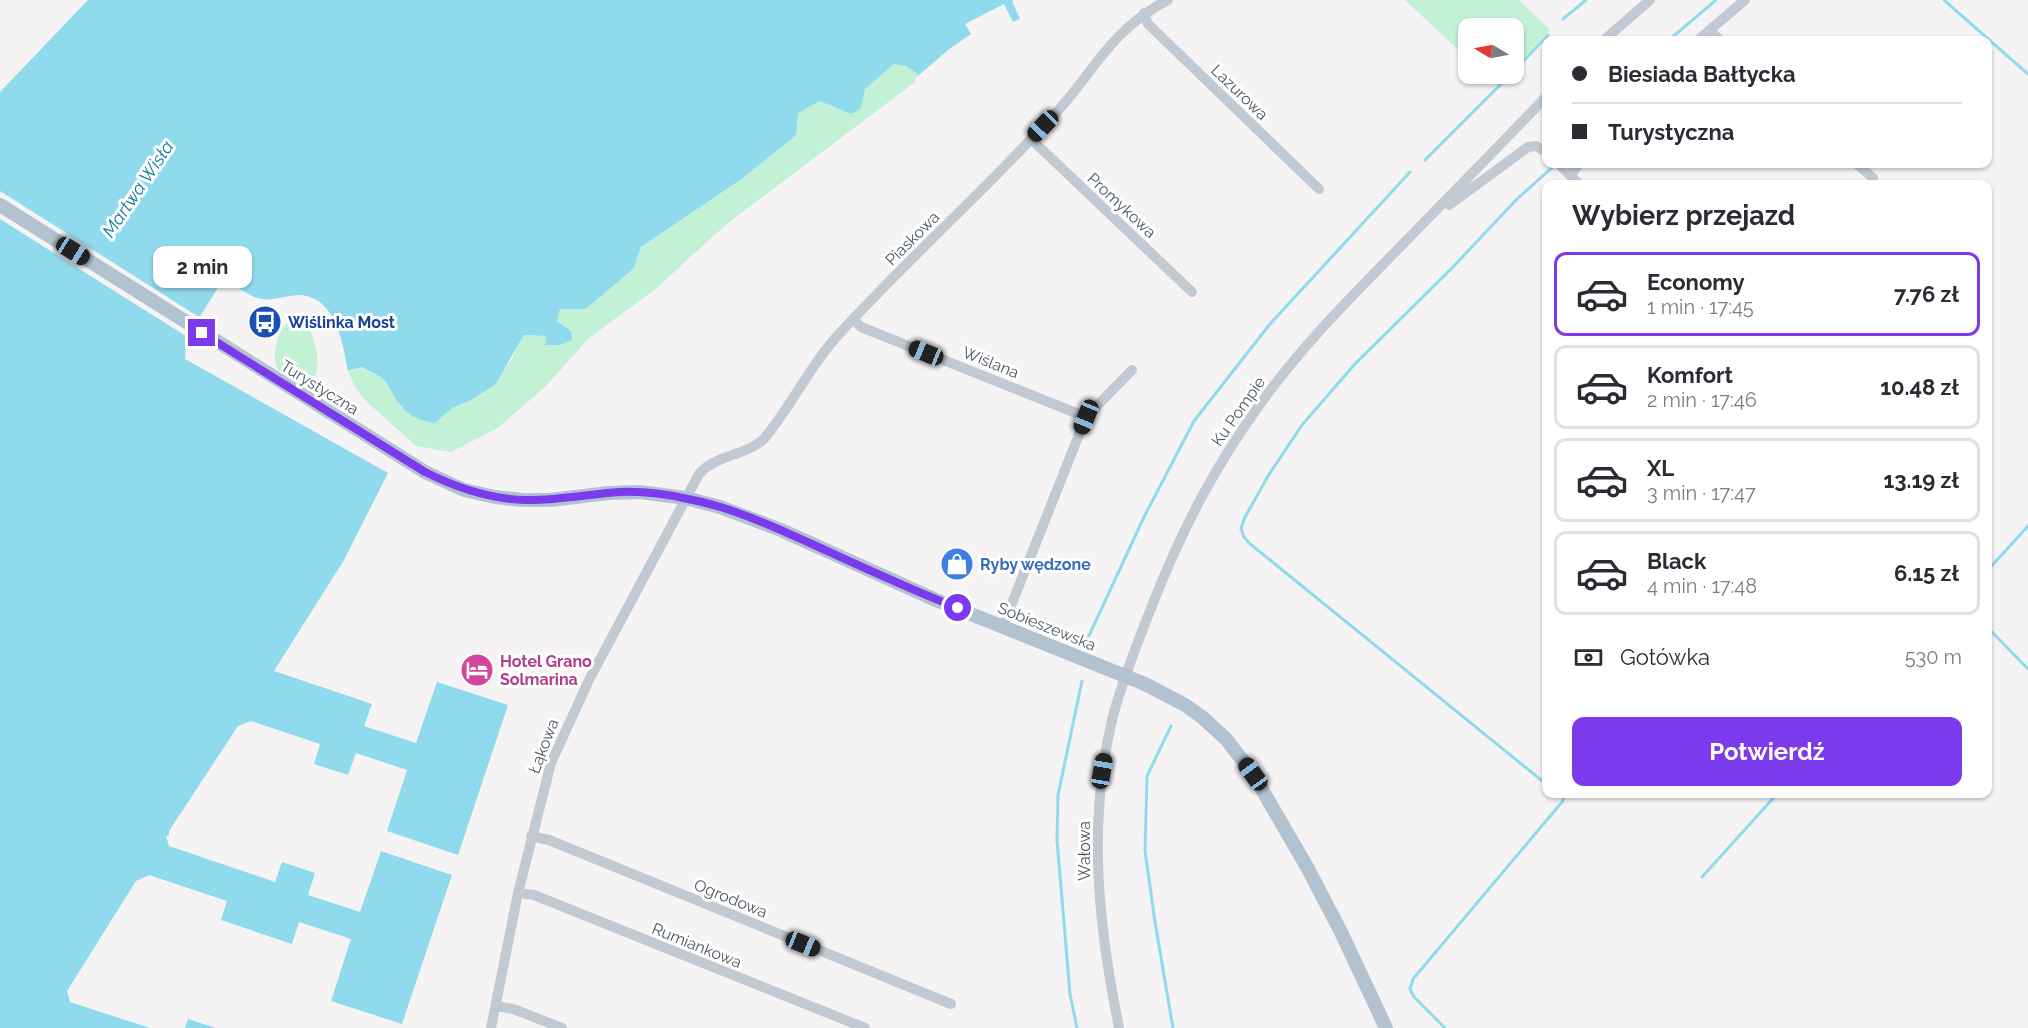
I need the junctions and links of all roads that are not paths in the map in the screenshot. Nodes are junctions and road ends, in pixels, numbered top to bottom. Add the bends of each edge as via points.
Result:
1 (1168, 0) edge
2 (1650, 0) edge
3 (1745, 0) edge
4 (1144, 13) junction
5 (1710, 31) junction
6 (1609, 36) edge
7 (1703, 36) edge
8 (1716, 36) edge
9 (1542, 101) edge
10 (1031, 139) junction
11 (1542, 150) edge
12 (1862, 168) edge
13 (1565, 169) edge
14 (1873, 178) dead end
15 (1575, 180) edge
16 (1319, 189) dead end
17 (0, 205) edge
18 (1441, 206) junction
19 (1192, 292) dead end
20 (853, 319) junction
21 (1132, 370) dead end
22 (1086, 417) junction
23 (425, 472) joint
24 (686, 498) junction
25 (1003, 626) junction
26 (1125, 676) junction
27 (531, 836) junction
28 (518, 893) junction
29 (951, 1004) dead end
30 (496, 1006) junction
31 (491, 1028) edge
32 (562, 1028) edge
33 (865, 1028) edge
34 (1119, 1028) edge
35 (1386, 1028) edge

1 - 4 street, Piaskowa
2 - 6 street
3 - 5 street
4 - 10 street, Piaskowa via 1106,48
4 - 16 street, Lazurowa via 1148,24
5 - 7 street
5 - 8 street
9 - 18 street, Ku Pompie
10 - 19 street, Promykowa
10 - 20 street, Piaskowa
11 - 18 street, Ku Pompie via 1528,147 1445,208
12 - 14 street
13 - 15 street
17 - 23 main road, Turystyczna
18 - 26 street, Ku Pompie via 1291,364 1238,436 1186,523
20 - 22 street, Wiślana via 861,327
20 - 24 street, Piaskowa via 763,440 708,465
21 - 22 street
22 - 25 street
23 - 24 main road, Sobieszewska via 464,490 512,499 550,500 622,492
24 - 25 main road, Sobieszewska via 738,513
24 - 27 street, Łąkowa via 575,708 551,763
25 - 26 main road, Sobieszewska
26 - 34 street, Wałowa via 1102,771 1098,831 1103,941
26 - 35 main road, Sobieszewska via 1185,705 1215,728 1240,756 1307,867
27 - 28 street, Łąkowa
27 - 29 street, Ogrodowa
28 - 30 street, Łąkowa
28 - 33 street, Rumiankowa via 534,895
30 - 31 street, Łąkowa
30 - 32 street

